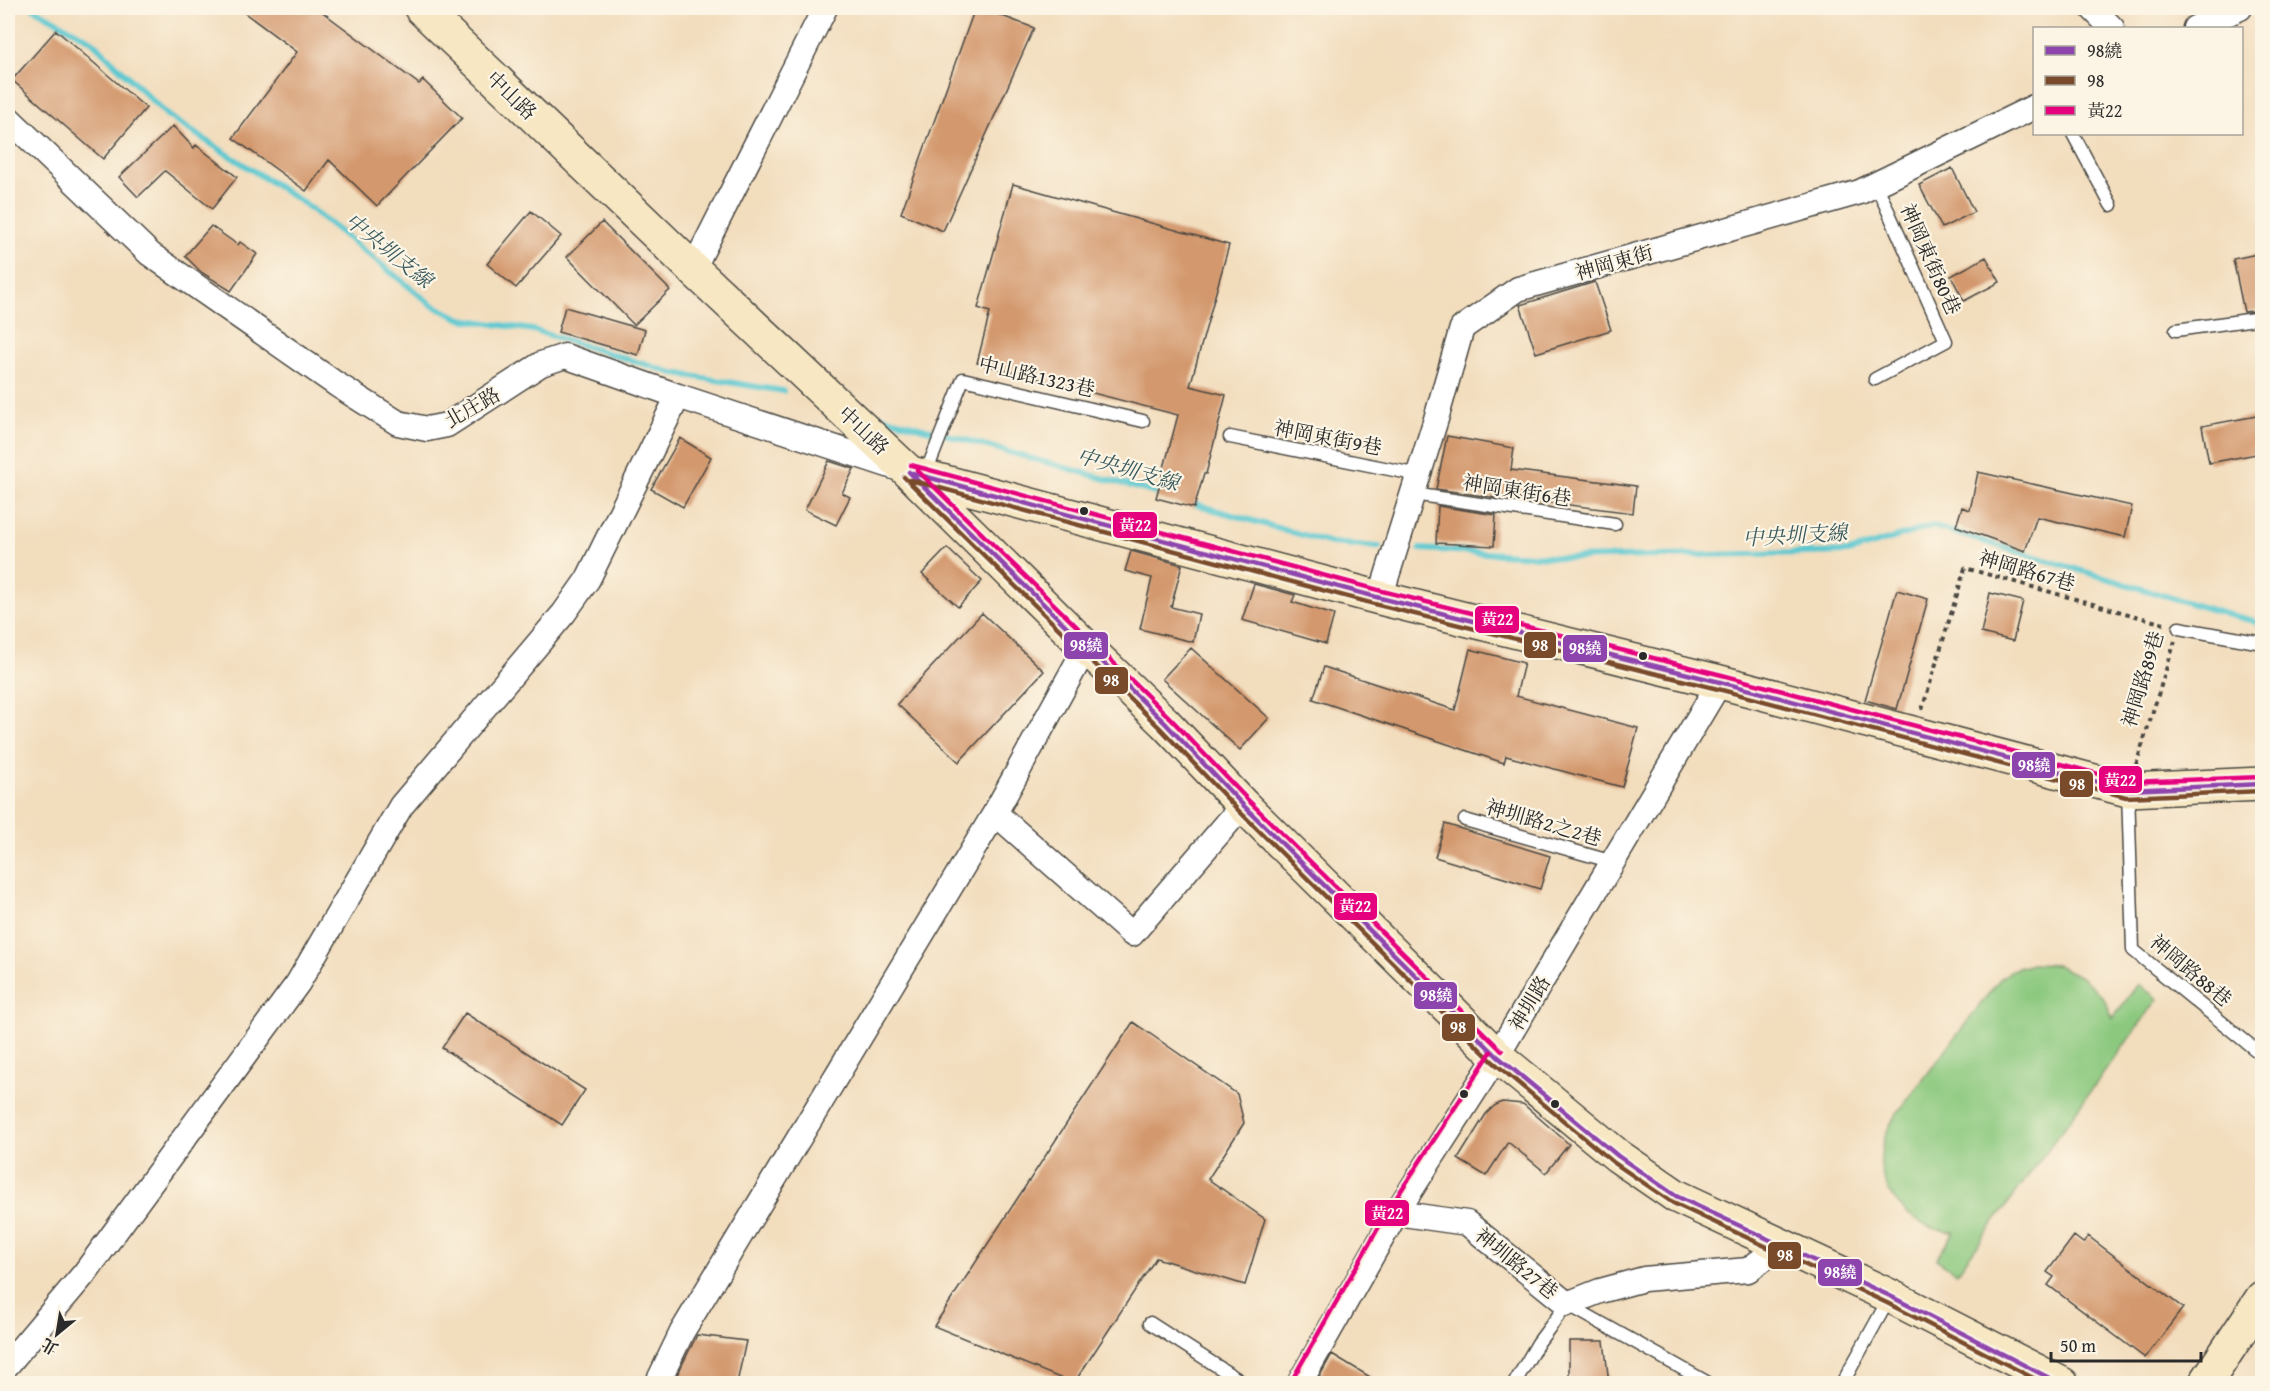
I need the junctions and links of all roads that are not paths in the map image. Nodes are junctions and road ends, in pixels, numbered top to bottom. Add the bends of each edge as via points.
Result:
1 (421, 8) edge
2 (825, 8) edge
3 (2092, 8) edge
4 (2240, 8) edge
5 (2111, 27) edge
6 (2197, 27) edge
7 (2033, 107) edge
8 (8, 118) edge
9 (2074, 135) edge
10 (1876, 184) junction
11 (2111, 205) dead end
12 (693, 269) junction
13 (2262, 318) edge
14 (2176, 330) dead end
15 (1875, 379) dead end
16 (678, 396) junction
17 (1143, 421) dead end
18 (1230, 437) dead end
19 (909, 472) junction
20 (1416, 484) junction
21 (1615, 524) dead end
22 (1380, 598) junction
23 (2179, 628) road end
24 (2262, 643) edge
25 (1086, 647) junction
26 (1720, 682) junction
27 (2262, 784) edge
28 (2128, 790) junction
29 (1243, 805) junction
30 (995, 813) junction
31 (1465, 820) dead end
32 (1613, 861) junction
33 (2262, 1055) edge
34 (1497, 1056) junction
35 (1396, 1213) junction
36 (1782, 1245) junction
37 (1890, 1296) junction
38 (2262, 1298) edge
39 (1567, 1304) junction
40 (1150, 1323) dead end
41 (8, 1364) edge
42 (657, 1383) edge
43 (1245, 1383) edge
44 (1299, 1383) edge
45 (1514, 1383) edge
46 (1710, 1383) edge
47 (1842, 1383) edge
48 (2062, 1383) edge
49 (2205, 1383) edge

1 - 12 street, 中山路
2 - 12 street
3 - 5 street
4 - 6 street
7 - 10 street, 神岡東街
8 - 16 street, 北庄路 via 150,254 398,423 426,429 447,425 541,364 565,356
9 - 11 lane
10 - 15 lane, 神岡東街80巷 via 1946,341
10 - 20 street, 神岡東街 via 1860,192 1518,289 1462,328
12 - 19 street, 中山路
13 - 14 lane
16 - 19 street, 北庄路
16 - 41 street via 588,579 564,613 401,806 298,983 84,1274
17 - 19 lane, 中山路1323巷 via 963,379 929,465
18 - 20 lane, 神岡東街9巷
19 - 22 street
19 - 25 street, 中山路
20 - 21 lane, 神岡東街6巷
20 - 22 street, 神岡東街
22 - 26 street
23 - 24 lane, 神岡路89巷
25 - 29 street, 中山路
25 - 30 street
26 - 28 street
26 - 32 street, 神圳路
27 - 28 street
28 - 33 lane, 神岡路88巷 via 2133,950
29 - 30 street via 1132,934
29 - 34 street, 中山路
30 - 42 street via 681,1332
31 - 32 lane, 神圳路2之2巷
32 - 34 street, 神圳路
34 - 35 street, 神圳路
34 - 36 street, 中山路 via 1618,1156 1676,1196
35 - 39 street, 神圳路27巷 via 1467,1223
35 - 44 street, 神圳路
36 - 37 street, 中山路
36 - 39 street, 神圳路27巷 via 1748,1270 1644,1279
37 - 47 lane
37 - 48 street, 中山路
38 - 49 street
39 - 45 lane
39 - 46 lane
40 - 43 lane

